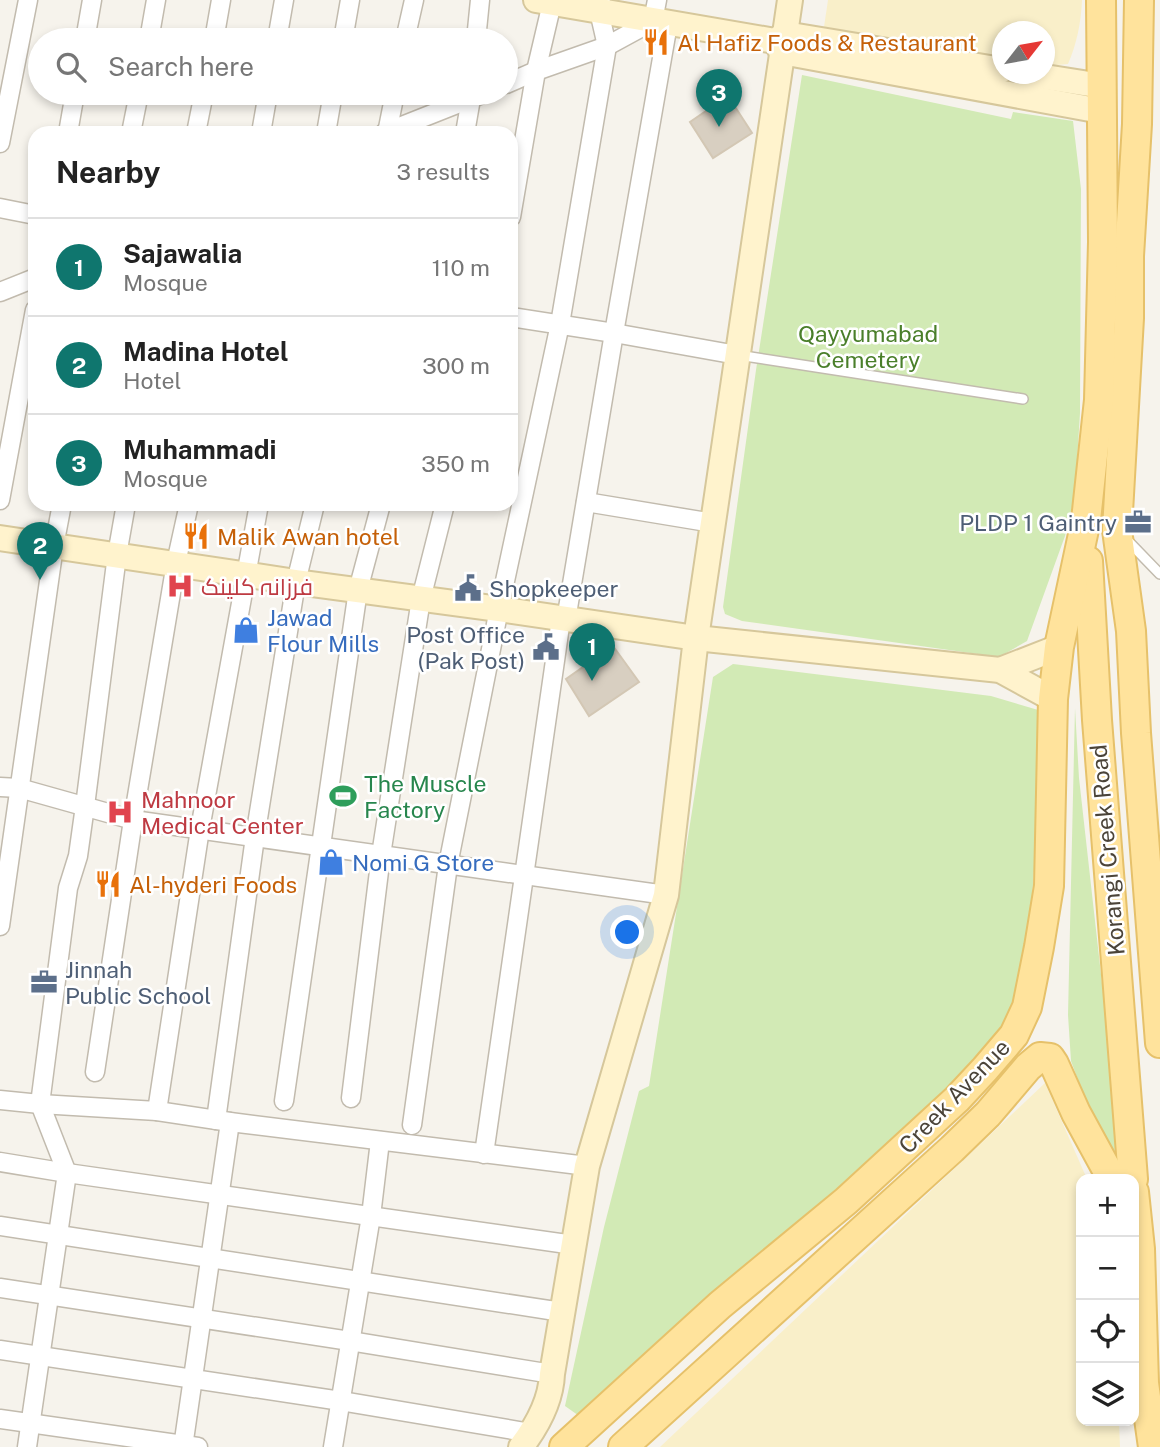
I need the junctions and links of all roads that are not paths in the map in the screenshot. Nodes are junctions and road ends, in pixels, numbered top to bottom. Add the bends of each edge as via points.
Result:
1 (28, 0) edge
2 (92, 0) edge
3 (156, 0) edge
4 (221, 0) edge
5 (284, 0) edge
6 (350, 0) edge
7 (414, 0) edge
8 (480, 0) edge
9 (790, 0) edge
10 (1101, 0) edge
11 (1122, 0) edge
12 (1139, 0) edge
13 (544, 2) edge
14 (600, 6) edge
15 (660, 15) edge
16 (87, 28) edge
17 (151, 28) edge
18 (216, 28) edge
19 (279, 28) edge
20 (345, 28) edge
21 (408, 28) edge
22 (478, 28) edge
23 (781, 42) junction
24 (607, 46) junction
25 (992, 69) edge
26 (536, 71) junction
27 (518, 79) edge
28 (1055, 80) edge
29 (1108, 91) junction
30 (73, 105) edge
31 (137, 105) edge
32 (202, 105) edge
33 (266, 105) edge
34 (331, 105) edge
35 (392, 105) edge
36 (452, 105) edge
37 (473, 105) edge
38 (69, 126) edge
39 (132, 126) edge
40 (197, 126) edge
41 (262, 126) edge
42 (327, 126) edge
43 (388, 126) edge
44 (403, 126) edge
45 (467, 126) edge
46 (0, 143) edge
47 (518, 175) edge
48 (0, 208) edge
49 (28, 214) edge
50 (1129, 256) junction
51 (28, 281) edge
52 (0, 292) edge
53 (518, 318) edge
54 (560, 324) junction
55 (614, 333) junction
56 (28, 348) edge
57 (737, 355) junction
58 (1023, 399) dead end
59 (0, 500) edge
60 (586, 502) junction
61 (61, 511) edge
62 (125, 511) edge
63 (187, 511) edge
64 (258, 511) edge
65 (313, 511) edge
66 (379, 511) edge
67 (443, 511) edge
68 (1086, 520) junction
69 (713, 523) junction
70 (1117, 530) junction
71 (0, 538) edge
72 (54, 546) junction
73 (117, 555) junction
74 (176, 564) junction
75 (1160, 574) edge
76 (246, 575) junction
77 (296, 582) junction
78 (358, 590) junction
79 (421, 599) junction
80 (499, 609) junction
81 (564, 619) junction
82 (696, 638) junction
83 (1059, 647) junction
84 (1000, 670) junction
85 (1053, 699) junction
86 (0, 787) edge
87 (19, 788) junction
88 (85, 806) junction
89 (133, 820) junction
90 (200, 829) junction
91 (255, 837) junction
92 (321, 847) junction
93 (382, 855) junction
94 (448, 864) junction
95 (524, 875) junction
96 (666, 895) junction
97 (0, 926) edge
98 (1160, 1043) edge
99 (95, 1072) dead end
100 (351, 1098) dead end
101 (0, 1100) edge
102 (284, 1101) dead end
103 (40, 1104) junction
104 (157, 1111) junction
105 (223, 1121) junction
106 (412, 1125) dead end
107 (380, 1141) junction
108 (484, 1154) junction
109 (0, 1162) edge
110 (587, 1167) junction
111 (67, 1173) junction
112 (1109, 1174) edge
113 (1133, 1174) edge
114 (221, 1194) junction
115 (371, 1216) junction
116 (0, 1226) edge
117 (58, 1235) junction
118 (1138, 1237) edge
119 (574, 1245) junction
120 (211, 1257) junction
121 (360, 1282) junction
122 (0, 1289) edge
123 (49, 1296) junction
124 (562, 1312) junction
125 (202, 1318) junction
126 (350, 1341) junction
127 (0, 1350) edge
128 (40, 1356) junction
129 (552, 1374) junction
130 (193, 1380) junction
131 (341, 1401) junction
132 (0, 1419) edge
133 (30, 1424) junction
134 (526, 1440) edge
135 (188, 1446) edge
136 (27, 1447) edge
137 (333, 1447) edge
138 (564, 1447) edge
139 (623, 1447) edge
140 (1153, 1447) edge

1 - 46 street
2 - 16 street
3 - 17 street
4 - 18 street
5 - 19 street
6 - 20 street
7 - 21 street
8 - 22 street
9 - 23 street
10 - 29 main road
11 - 29 main road
12 - 50 main road
13 - 14 street
13 - 26 street
14 - 15 street
14 - 24 street
15 - 23 street
15 - 24 street
15 - 55 street
23 - 25 street
23 - 29 street
23 - 57 street
24 - 26 street
24 - 54 street
26 - 27 street
26 - 47 street
28 - 29 street
29 - 50 main road via 1119,132
29 - 68 main road via 1099,400
30 - 38 street
31 - 39 street
32 - 40 street
33 - 41 street
34 - 42 street
35 - 43 street
36 - 44 street
37 - 45 street
48 - 49 street
50 - 70 main road, Korangi Creek Road
51 - 52 street
53 - 54 street
54 - 55 street
54 - 80 street
55 - 57 street
55 - 60 street
56 - 59 street
57 - 58 lane
57 - 69 street
60 - 69 street
60 - 81 street
61 - 72 street
62 - 73 street
63 - 74 street
64 - 76 street
65 - 77 street
66 - 78 street
67 - 79 street
68 - 83 main road, Creek Avenue
68 - 113 main road, Korangi Creek Road
69 - 82 street
70 - 75 lane
70 - 98 main road, Korangi Creek Road via 1131,631
71 - 72 street
72 - 73 street
72 - 87 street
73 - 74 street
73 - 88 street
74 - 76 street
74 - 89 street
76 - 77 street
76 - 90 street
77 - 78 street
77 - 91 street
78 - 79 street
78 - 92 street
79 - 80 street
79 - 93 street
80 - 81 street
80 - 94 street
81 - 82 street
81 - 95 street
82 - 84 street
82 - 96 street
83 - 84 street
83 - 85 main road, Creek Avenue
84 - 85 street
85 - 138 main road, Creek Avenue via 1049,886 1027,1007 1014,1035 971,1085 904,1148 720,1305
86 - 87 street
87 - 88 street
87 - 97 street
88 - 89 street
88 - 103 street via 68,888
89 - 90 street
89 - 99 street
90 - 91 street
90 - 104 street
91 - 92 street
91 - 105 street
92 - 93 street
92 - 102 street
93 - 94 street
93 - 100 street
94 - 95 street
94 - 106 street
95 - 96 street
95 - 108 street
96 - 110 street
101 - 103 street
103 - 104 street
103 - 111 street
104 - 105 street
105 - 107 street
105 - 114 street
107 - 108 street
107 - 115 street
108 - 110 street
109 - 111 street
110 - 119 street
111 - 114 street
111 - 117 street
112 - 139 main road, Creek Avenue via 1050,1058 1040,1057 953,1149
114 - 115 street
114 - 120 street
115 - 119 street
115 - 121 street
116 - 117 street
117 - 120 street
117 - 123 street
118 - 140 main road via 1144,1383
119 - 124 street
120 - 121 street
120 - 125 street
121 - 124 street
121 - 126 street
122 - 123 street
123 - 125 street
123 - 128 street
124 - 129 street
125 - 126 street
125 - 130 street
126 - 129 street
126 - 131 street
127 - 128 street
128 - 130 street
128 - 133 street
129 - 134 street via 542,1415
130 - 131 street
130 - 135 street
131 - 134 street
131 - 137 street
132 - 133 street
133 - 135 street
133 - 136 street

